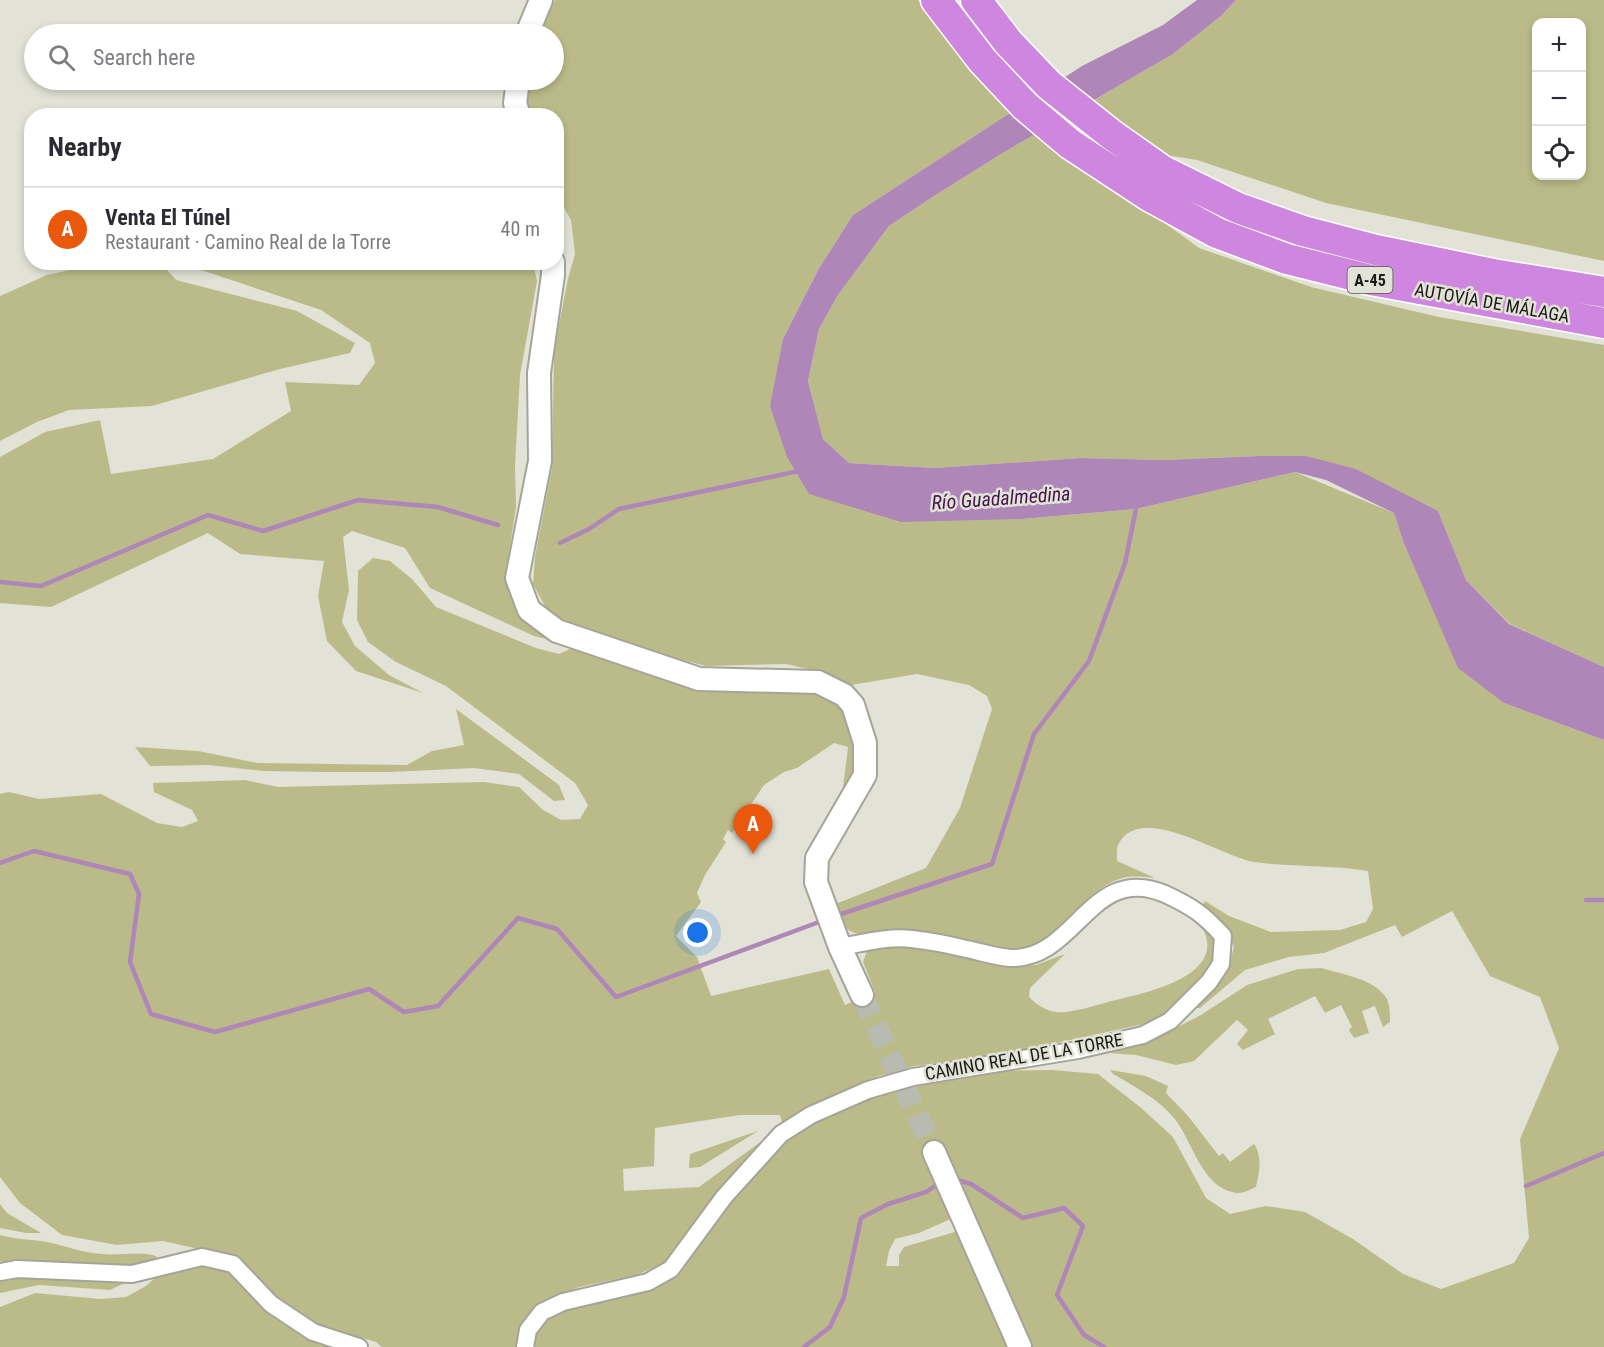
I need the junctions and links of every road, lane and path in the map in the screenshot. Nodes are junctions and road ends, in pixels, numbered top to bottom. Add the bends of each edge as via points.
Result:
1 (541, 0) edge
2 (976, 0) edge
3 (943, 9) edge
4 (531, 24) edge
5 (517, 90) edge
6 (517, 108) edge
7 (1156, 183) junction
8 (553, 270) edge
9 (1604, 292) edge
10 (1604, 323) edge
11 (840, 947) junction
12 (862, 994) tunnel mouth
13 (934, 1152) tunnel mouth
14 (0, 1272) edge
15 (360, 1347) edge
16 (525, 1347) edge
17 (1020, 1347) edge

1 - 4 street
2 - 7 highway, AUTOVÍA DE MÁLAGA / A-45 via 1008,42 1049,85 1112,135
3 - 7 highway, AUTOVÍA DE MÁLAGA / A-45 via 1024,106 1070,144
5 - 6 street
7 - 9 highway, AUTOVÍA DE MÁLAGA / A-45 via 1376,250
7 - 10 highway, AUTOVÍA DE MÁLAGA / A-45 via 1217,233 1287,259 1371,280
8 - 11 street via 538,373 540,461 517,578 529,610 556,631 699,679 818,682 844,695 853,705 865,743 865,775 817,858 816,882
11 - 12 street
11 - 16 street, CAMINO REAL DE LA TORRE via 910,939 1012,958 1032,955 1049,946 1103,898 1136,886 1188,905 1203,914 1223,936 1221,964 1209,982 1170,1022 1143,1035 1078,1050 914,1077 868,1090 811,1115 781,1134 731,1189 671,1269 648,1282 563,1302 542,1312 528,1330
13 - 17 street
14 - 15 street via 17,1269 132,1274 202,1257 232,1264 271,1304 313,1332

